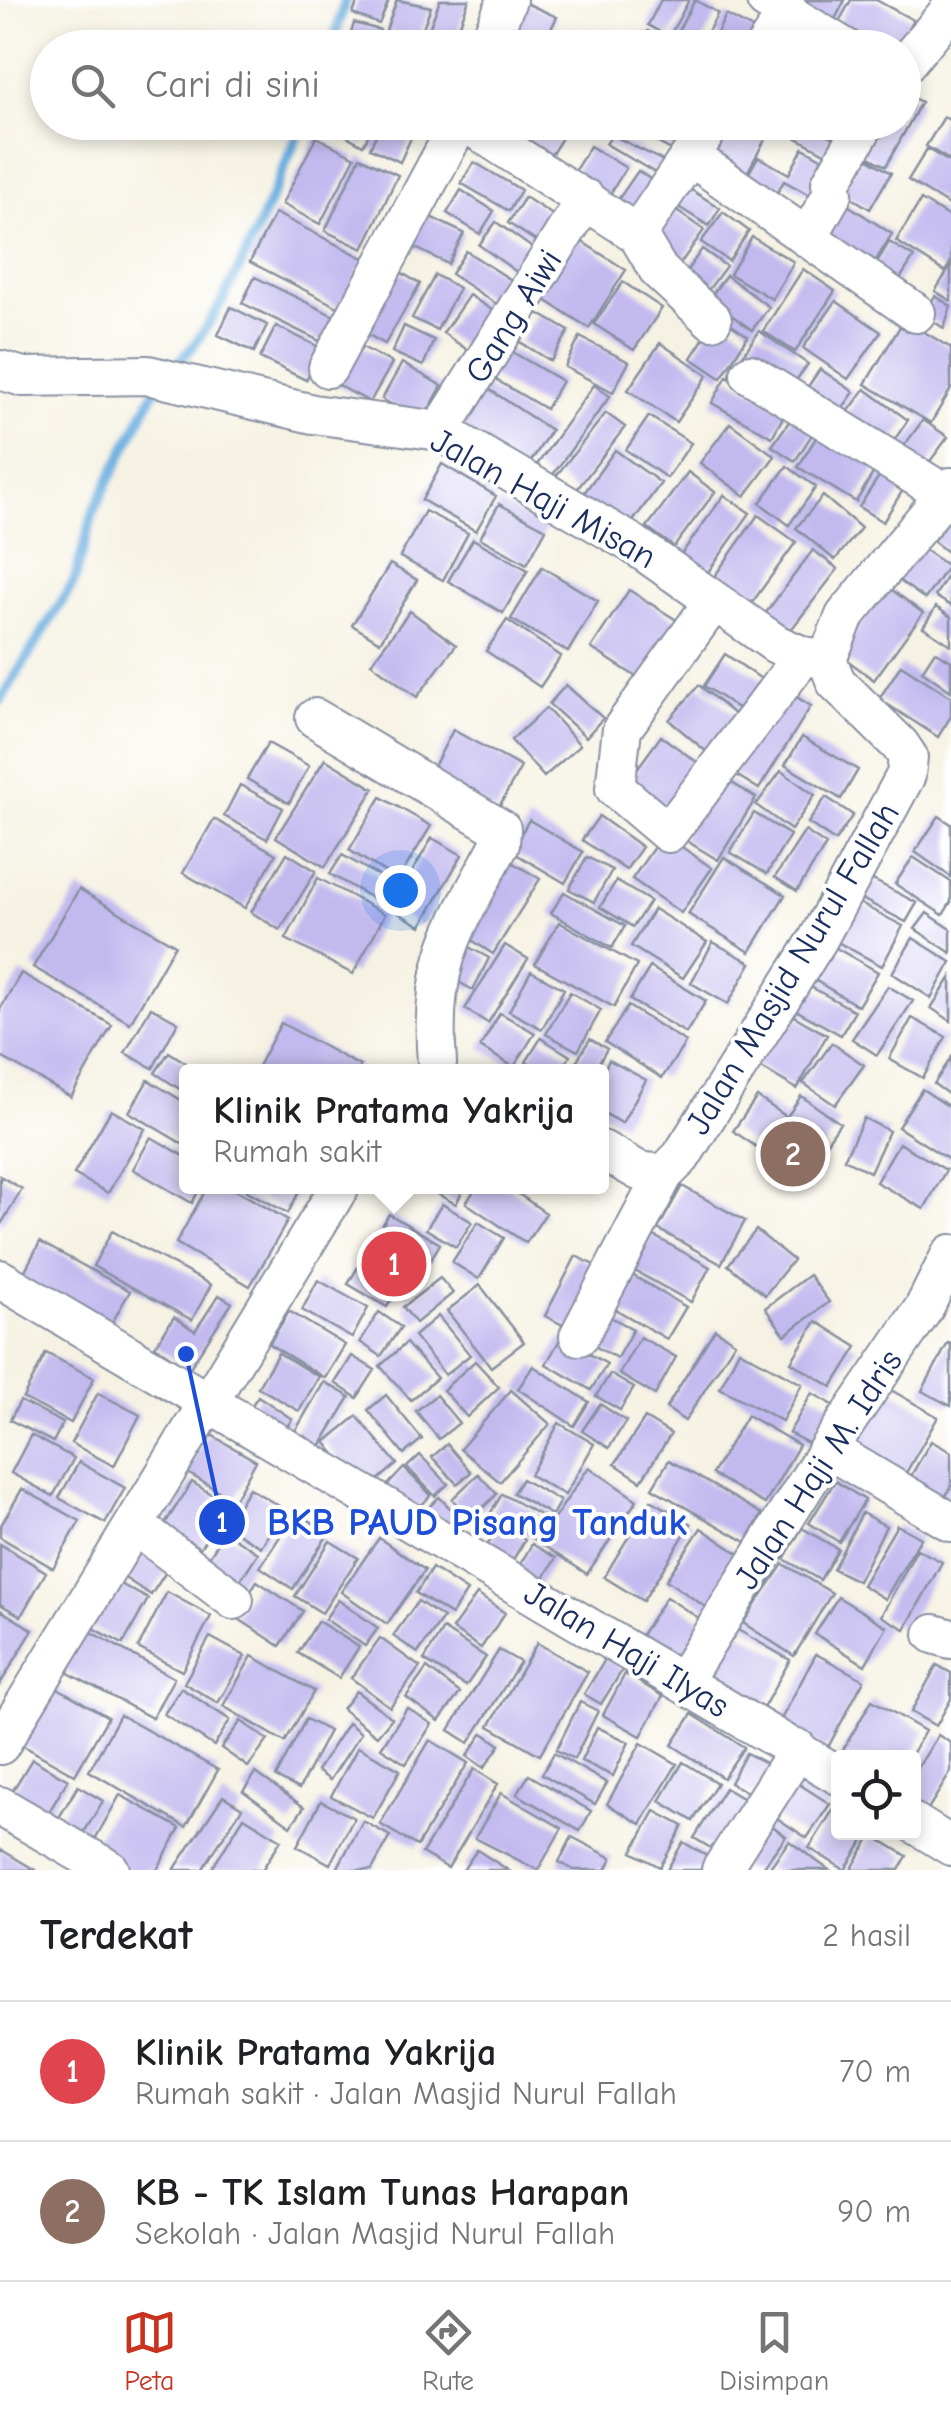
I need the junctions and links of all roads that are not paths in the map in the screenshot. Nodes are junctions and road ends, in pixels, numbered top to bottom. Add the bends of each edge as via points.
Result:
1 (507, 0) edge
2 (778, 5) edge
3 (951, 8) edge
4 (494, 30) edge
5 (770, 30) edge
6 (817, 30) edge
7 (921, 44) edge
8 (453, 140) edge
9 (491, 140) edge
10 (701, 140) edge
11 (856, 140) edge
12 (690, 156) junction
13 (586, 200) junction
14 (637, 234) junction
15 (809, 236) junction
16 (916, 312) dead end
17 (712, 320) dead end
18 (328, 368) dead end
19 (0, 370) edge
20 (750, 374) dead end
21 (440, 431) junction
22 (948, 491) edge
23 (714, 600) junction
24 (815, 658) junction
25 (314, 718) dead end
26 (440, 1064) edge
27 (609, 1154) edge
28 (664, 1174) junction
29 (335, 1194) edge
30 (951, 1254) edge
31 (0, 1279) edge
32 (938, 1315) edge
33 (579, 1336) dead end
34 (209, 1401) junction
35 (828, 1449) junction
36 (951, 1522) edge
37 (135, 1525) junction
38 (234, 1600) dead end
39 (682, 1682) junction
40 (12, 1700) edge
41 (0, 1745) edge
42 (798, 1750) junction
43 (831, 1771) edge
44 (0, 1806) edge
45 (921, 1827) edge
46 (951, 1846) edge
47 (110, 1870) edge
48 (721, 1870) edge

1 - 4 street
2 - 5 street
2 - 6 street
3 - 7 street
8 - 18 street
9 - 13 street
10 - 12 street
11 - 15 street
12 - 14 street
12 - 15 street
13 - 14 street
13 - 21 street, Gang Aiwi
14 - 17 street via 659,271
15 - 16 street
19 - 21 street, Jalan Haji Misan via 23,377 148,375 313,414
20 - 22 street
21 - 23 street, Jalan Haji Misan via 594,519
22 - 24 street
23 - 24 street, Jalan Haji Misan via 776,644
23 - 24 street via 622,729 615,788 668,832
24 - 28 street, Jalan Masjid Nurul Fallah via 900,745 908,757 906,775 818,941
25 - 26 street via 501,828 500,844 447,943 437,980
27 - 28 street via 640,1171
28 - 33 street, Jalan Masjid Nurul Fallah
29 - 34 street
30 - 32 street, Jalan Haji M. Idris
31 - 34 street, Jalan Haji Ilyas
32 - 35 street, Jalan Haji M. Idris
34 - 37 street
34 - 39 street, Jalan Haji Ilyas
35 - 36 street
35 - 39 street, Jalan Haji M. Idris
37 - 38 street
37 - 40 street
39 - 42 street, Jalan Haji Ilyas
40 - 41 street
42 - 43 street, Jalan Haji Ilyas
42 - 48 street
44 - 47 street
45 - 46 street

